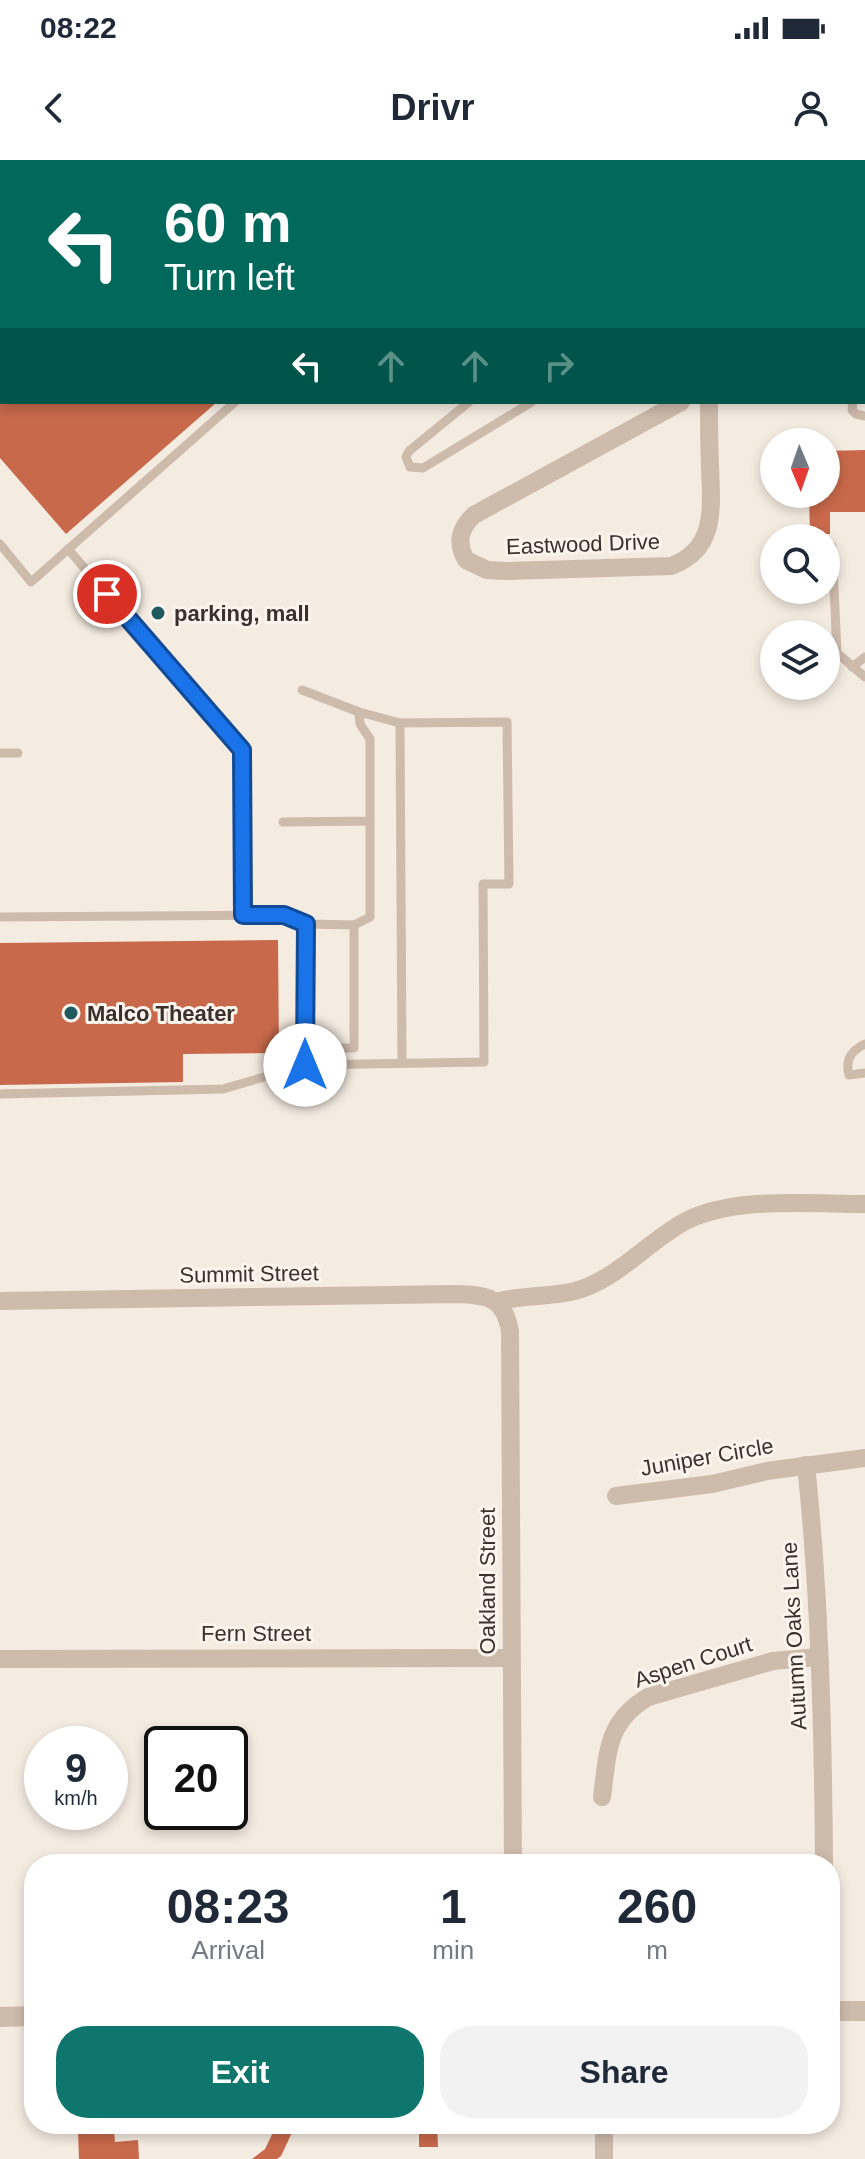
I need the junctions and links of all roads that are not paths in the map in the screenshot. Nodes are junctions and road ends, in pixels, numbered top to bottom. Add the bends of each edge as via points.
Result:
1 (233, 404) edge
2 (467, 404) edge
3 (529, 404) edge
4 (674, 404) edge
5 (709, 404) edge
6 (853, 404) edge
7 (865, 416) edge
8 (0, 544) edge
9 (68, 549) junction
10 (835, 604) edge
11 (865, 657) edge
12 (852, 667) junction
13 (865, 677) edge
14 (302, 690) dead end
15 (359, 712) junction
16 (400, 723) junction
17 (0, 753) edge
18 (18, 753) dead end
19 (370, 821) junction
20 (283, 822) dead end
21 (243, 915) junction
22 (0, 917) edge
23 (306, 924) junction
24 (354, 925) junction
25 (865, 1044) edge
26 (305, 1048) junction
27 (402, 1063) junction
28 (305, 1065) junction
29 (865, 1073) edge
30 (0, 1094) edge
31 (865, 1204) edge
32 (0, 1301) edge
33 (496, 1302) junction
34 (865, 1458) edge
35 (806, 1465) junction
36 (616, 1496) dead end
37 (818, 1657) junction
38 (511, 1658) junction
39 (0, 1659) edge
40 (602, 1797) dead end
41 (513, 1854) edge
42 (824, 1854) edge
43 (840, 2011) edge
44 (865, 2011) edge
45 (24, 2016) edge
46 (0, 2017) edge
47 (604, 2134) edge
48 (604, 2159) edge

1 - 9 lane
2 - 3 lane via 409,451 410,467 423,468
4 - 5 street, Eastwood Drive via 474,515 461,532 463,556 475,566 506,571 671,566 688,558 703,541 709,521
6 - 7 lane via 856,414
8 - 9 lane via 31,582
9 - 21 lane via 242,750
10 - 12 lane via 837,653
11 - 12 lane
12 - 13 lane
14 - 15 lane
15 - 16 lane
15 - 19 lane via 370,739
16 - 27 lane
16 - 27 lane via 507,722 509,884 483,884 484,1062
17 - 18 lane
19 - 20 lane
19 - 24 lane via 370,917
21 - 22 lane
21 - 23 lane via 284,915
23 - 24 lane
23 - 26 lane
24 - 26 lane via 354,1048
25 - 29 lane via 854,1049 847,1068 849,1075
26 - 28 lane
27 - 28 lane
28 - 30 lane via 223,1089
31 - 33 street via 717,1209 682,1223 586,1287
32 - 33 street, Summit Street via 456,1294
33 - 38 street, Oakland Street via 507,1315 510,1331
34 - 35 street
35 - 36 street, Juniper Circle
35 - 37 street, Autumn Oaks Lane
37 - 40 street, Aspen Court via 773,1661 634,1705 614,1730
37 - 42 street, Autumn Oaks Lane
38 - 39 street, Fern Street
38 - 41 street, Oakland Street
43 - 44 street
45 - 46 street
47 - 48 street

